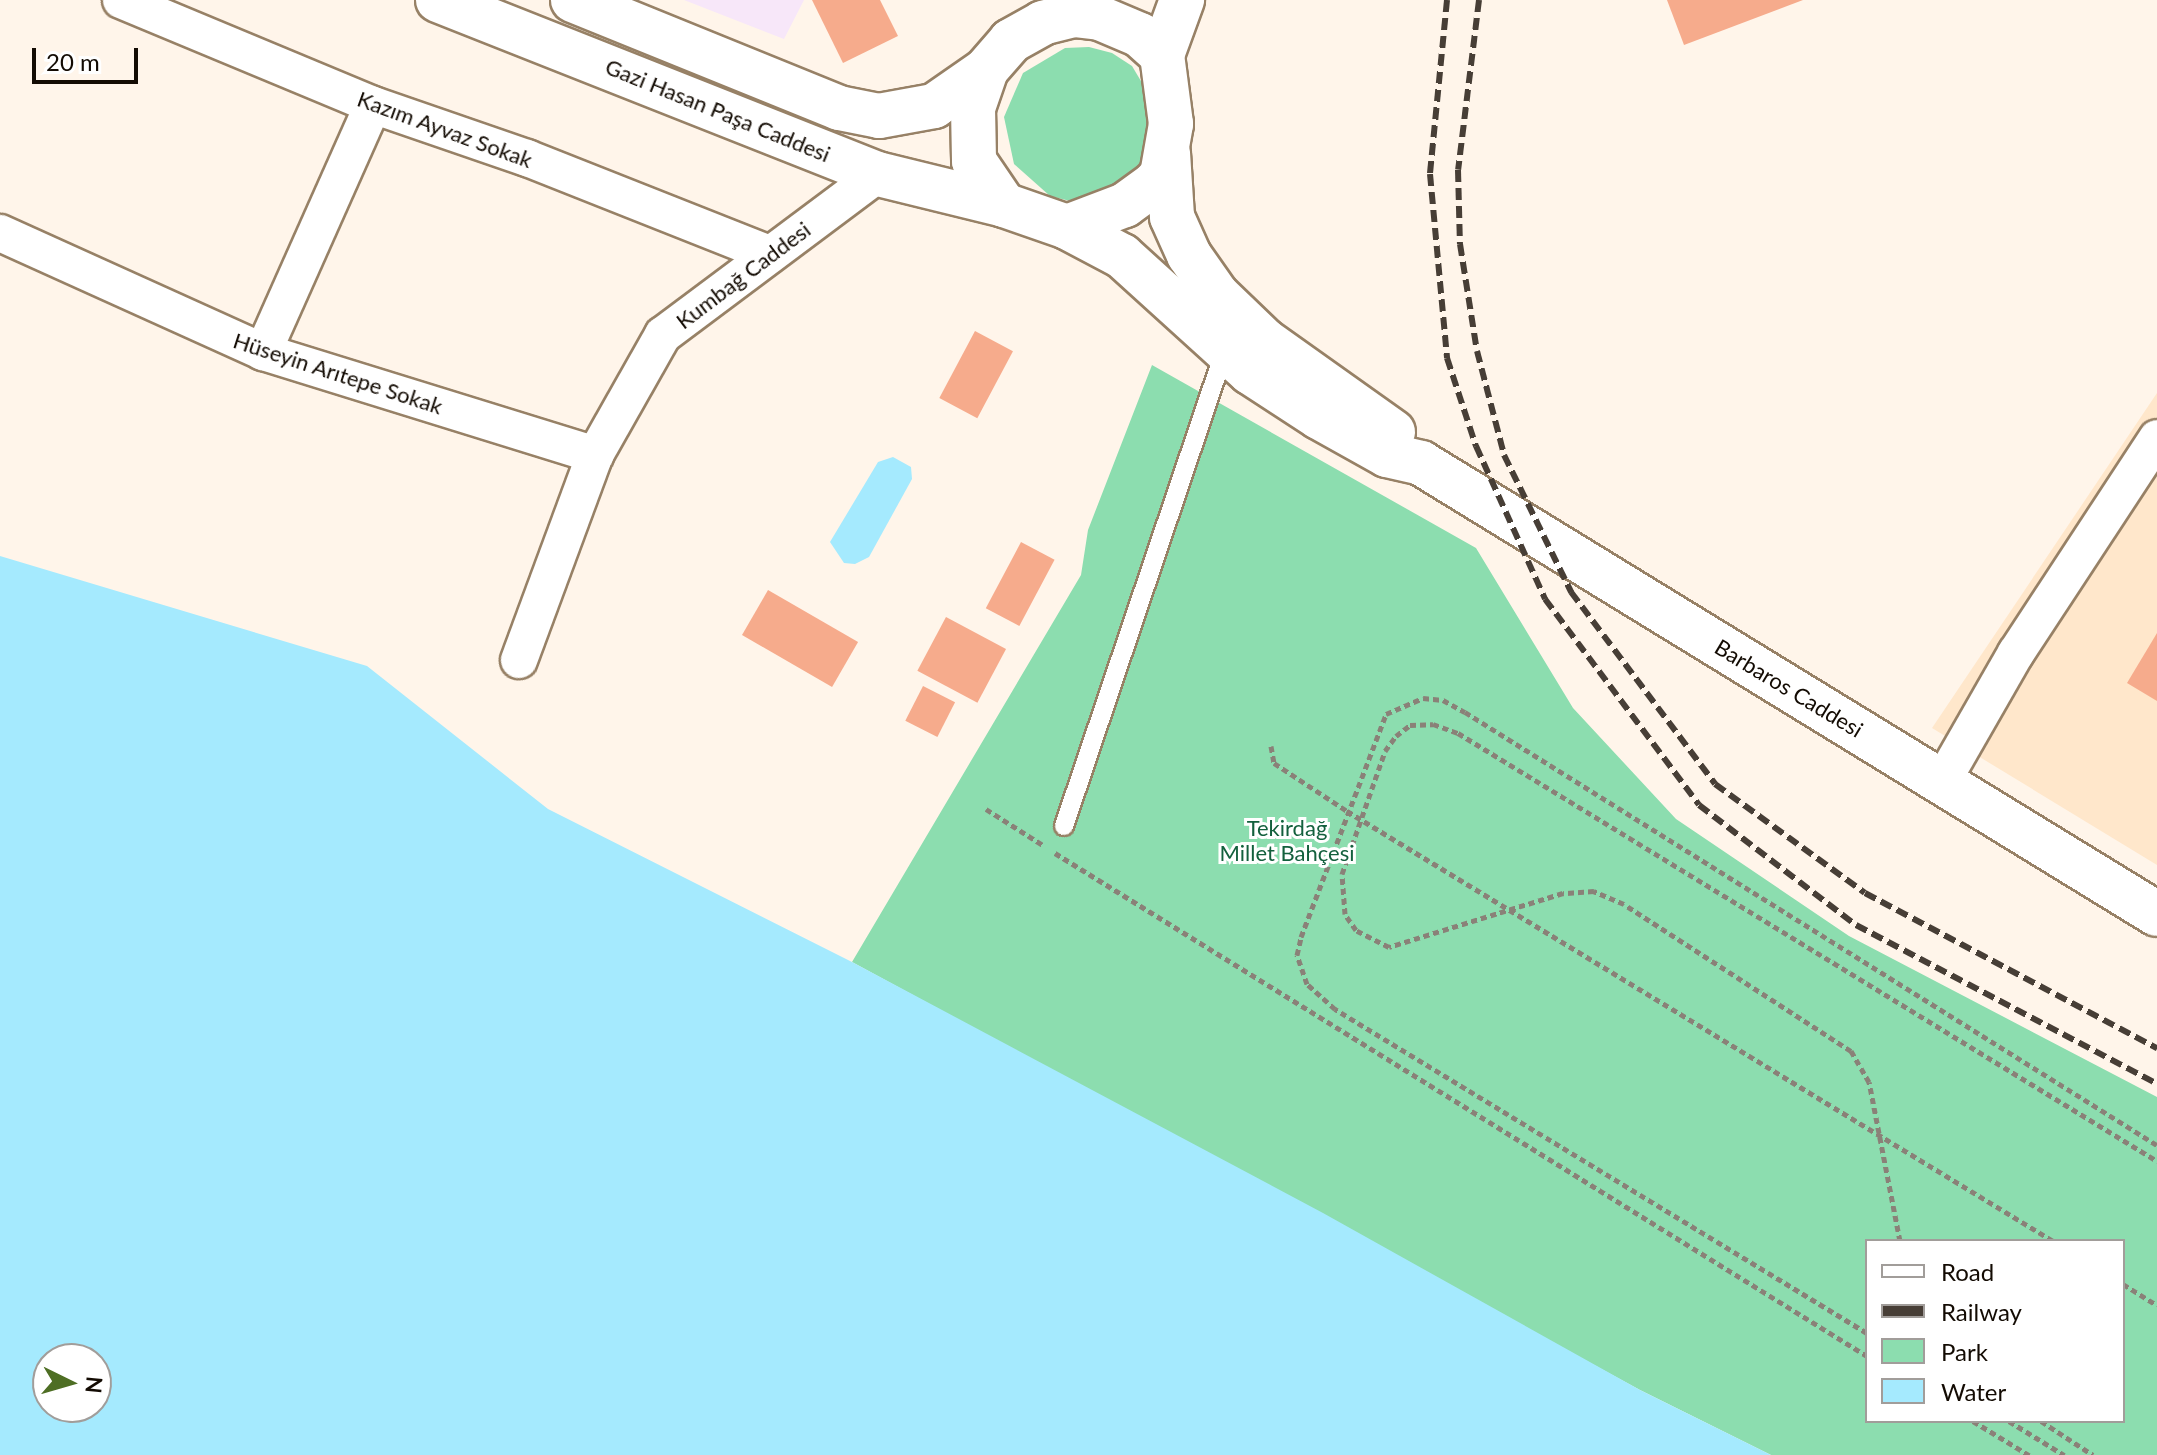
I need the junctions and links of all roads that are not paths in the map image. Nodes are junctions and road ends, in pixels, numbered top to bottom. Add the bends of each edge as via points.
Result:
1 (121, 0) edge
2 (438, 0) edge
3 (573, 0) edge
4 (1182, 0) edge
5 (1089, 8) edge
6 (1162, 55) junction
7 (986, 70) junction
8 (373, 105) junction
9 (1168, 152) junction
10 (878, 174) junction
11 (1004, 205) junction
12 (1067, 227) junction
13 (0, 233) edge
14 (770, 254) junction
15 (1225, 350) junction
16 (263, 352) junction
17 (2157, 438) edge
18 (595, 455) junction
19 (1421, 463) junction
20 (519, 660) dead end
21 (1942, 782) junction
22 (1064, 826) dead end
23 (2157, 914) edge

1 - 8 street, Kazım Ayvaz Sokak
2 - 10 street, Gazi Hasan Paşa Caddesi
3 - 7 street via 839,108 879,116 934,106
4 - 6 street
5 - 6 street via 1140,35
5 - 7 street via 1043,23 1011,41
6 - 9 street via 1171,92
7 - 11 street via 973,108 974,161
8 - 14 street, Kazım Ayvaz Sokak via 527,158
8 - 16 street
9 - 12 street via 1153,185 1125,205
9 - 19 street via 1172,217 1189,255 1217,295 1265,341 1381,420
10 - 11 street, Gazi Hasan Paşa Caddesi
10 - 14 street, Kumbağ Caddesi
11 - 12 street
12 - 15 street via 1122,256
13 - 16 street, Hüseyin Arıtepe Sokak
14 - 18 street, Kumbağ Caddesi via 663,335
15 - 19 street via 1319,417 1387,455
15 - 22 lane
16 - 18 street, Hüseyin Arıtepe Sokak
17 - 21 street via 2024,640
18 - 20 street, Kumbağ Caddesi
19 - 21 street, Barbaros Caddesi
21 - 23 street, Barbaros Caddesi

